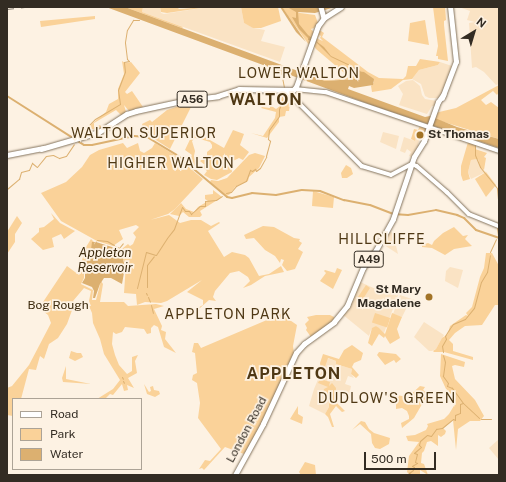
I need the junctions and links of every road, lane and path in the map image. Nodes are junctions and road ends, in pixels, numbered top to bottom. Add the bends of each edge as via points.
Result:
1 (321, 7) edge
2 (341, 7) edge
3 (450, 7) edge
4 (324, 18) junction
5 (295, 89) junction
6 (285, 91) junction
7 (429, 127) junction
8 (499, 151) edge
9 (7, 155) edge
10 (414, 165) junction
11 (498, 226) edge
12 (235, 475) edge

1 - 4 highway
2 - 4 highway
3 - 7 highway, A49 via 455,60
4 - 5 highway via 314,33
5 - 6 highway
5 - 7 main road via 324,91
6 - 9 highway, A56 via 239,89 218,96 136,111 104,130 41,149
6 - 10 main road via 360,165 391,175
7 - 8 main road
7 - 10 highway, London Road / A49 via 423,144 415,154
10 - 11 main road via 469,214
10 - 12 highway, London Road / A49 via 395,215 363,268 342,313 296,353

